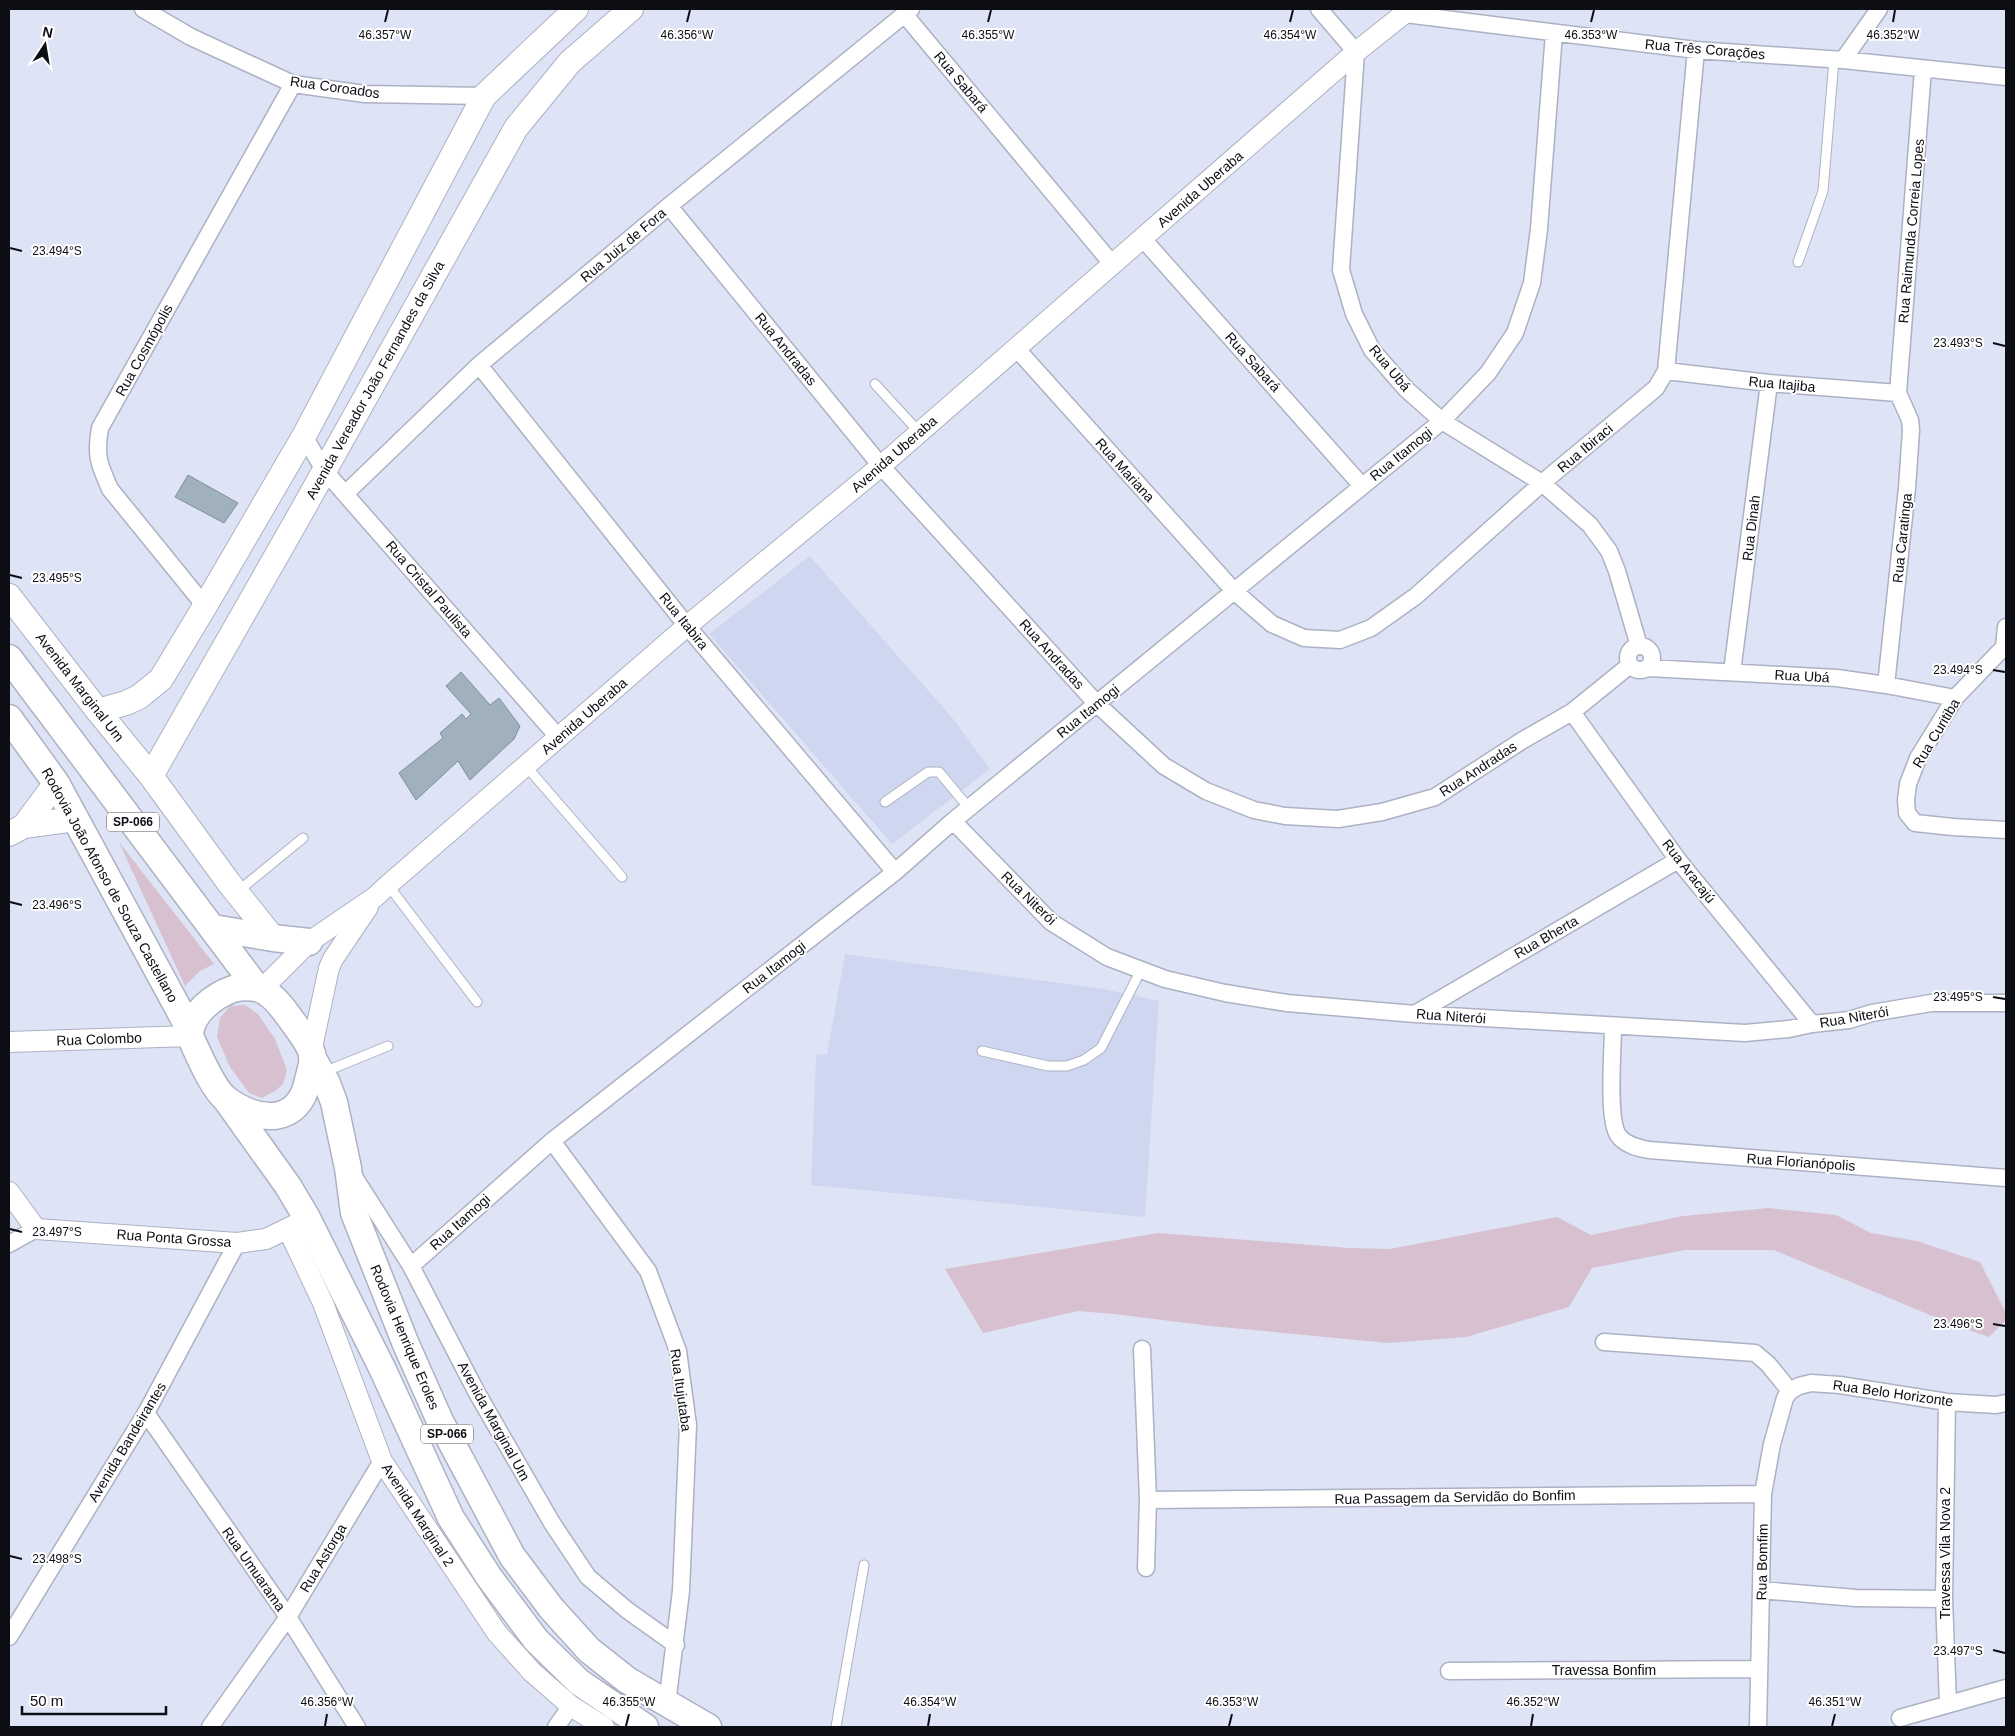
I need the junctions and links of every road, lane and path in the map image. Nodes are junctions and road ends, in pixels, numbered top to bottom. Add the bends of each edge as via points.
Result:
1 (143, 9) edge
2 (576, 9) edge
3 (631, 9) edge
4 (1319, 9) edge
5 (1879, 9) edge
6 (1408, 11) edge
7 (908, 12) edge
8 (1554, 33) junction
9 (1696, 50) junction
10 (1356, 52) junction
11 (1839, 60) junction
12 (1923, 69) junction
13 (2006, 77) edge
14 (293, 84) junction
15 (484, 96) junction
16 (669, 206) junction
17 (1143, 239) junction
18 (1798, 262) dead end
19 (1113, 265) junction
20 (1016, 348) junction
21 (480, 364) junction
22 (1666, 371) junction
23 (1769, 383) junction
24 (875, 384) dead end
25 (1898, 393) junction
26 (1442, 421) junction
27 (919, 432) junction
28 (304, 436) junction
29 (881, 466) junction
30 (324, 470) junction
31 (1542, 484) junction
32 (1362, 486) junction
33 (346, 493) junction
34 (1234, 591) junction
35 (9, 596) edge
36 (205, 606) junction
37 (687, 626) junction
38 (2006, 627) edge
39 (1639, 646) junction
40 (2005, 647) edge
41 (9, 658) edge
42 (1630, 665) junction
43 (1648, 668) junction
44 (1732, 672) junction
45 (1886, 685) junction
46 (1955, 698) junction
47 (1097, 704) junction
48 (98, 711) junction
49 (1572, 712) junction
50 (9, 718) edge
51 (559, 738) junction
52 (526, 766) junction
53 (151, 776) junction
54 (56, 783) junction
55 (885, 802) dead end
56 (969, 808) junction
57 (75, 819) junction
58 (953, 821) junction
59 (17, 830) edge
60 (2006, 830) edge
61 (303, 838) dead end
62 (1678, 860) junction
63 (895, 872) junction
64 (622, 877) dead end
65 (382, 891) junction
66 (237, 892) junction
67 (213, 928) junction
68 (273, 938) junction
69 (309, 942) junction
70 (1141, 970) junction
71 (260, 989) junction
72 (477, 1002) dead end
73 (2006, 1003) edge
74 (1415, 1014) junction
75 (1812, 1024) junction
76 (1613, 1026) junction
77 (190, 1033) junction
78 (9, 1042) edge
79 (388, 1046) dead end
80 (982, 1051) dead end
81 (315, 1061) junction
82 (225, 1098) junction
83 (552, 1141) junction
84 (348, 1168) junction
85 (2006, 1178) edge
86 (9, 1192) edge
87 (298, 1223) junction
88 (36, 1229) junction
89 (237, 1243) junction
90 (9, 1244) edge
91 (411, 1266) junction
92 (1604, 1342) dead end
93 (1142, 1349) dead end
94 (1787, 1395) junction
95 (1948, 1402) junction
96 (2006, 1403) edge
97 (146, 1413) junction
98 (382, 1462) junction
99 (1763, 1494) junction
100 (1148, 1500) junction
101 (864, 1565) dead end
102 (1146, 1568) dead end
103 (1761, 1590) junction
104 (1944, 1600) junction
105 (288, 1617) junction
106 (9, 1637) edge
107 (676, 1645) junction
108 (1759, 1669) junction
109 (1449, 1671) dead end
110 (2006, 1688) edge
111 (667, 1704) junction
112 (1948, 1704) junction
113 (572, 1706) junction
114 (1900, 1718) dead end
115 (210, 1727) edge
116 (357, 1727) edge
117 (556, 1727) edge
118 (604, 1727) edge
119 (645, 1727) edge
120 (708, 1727) edge
121 (836, 1727) edge
122 (1758, 1727) edge

1 - 14 street, Rua Coroados via 191,37
2 - 15 main road
3 - 30 main road, Avenida Vereador João Fernandes da Silva via 570,62 516,128
4 - 10 street
5 - 11 street
6 - 8 street, Rua Três Corações
6 - 10 street, Avenida Uberaba
7 - 16 street, Rua Juiz de Fora
7 - 19 street, Rua Sabará
8 - 9 street, Rua Três Corações
8 - 26 street, Rua Itamogi via 1532,283 1515,333 1488,373
9 - 11 street, Rua Três Corações
9 - 22 street, Rua Ibiraci
10 - 17 street, Avenida Uberaba
10 - 26 street, Rua Ubá via 1341,270 1354,314 1372,350 1406,389
11 - 12 street, Rua Três Corações
11 - 18 lane via 1823,191
12 - 13 street, Rua Três Corações
12 - 25 street, Rua Raimunda Correia Lopes
14 - 15 street, Rua Coroados via 365,94
14 - 36 street, Rua Cosmópolis via 100,428 96,449 100,468 110,489
15 - 28 main road
16 - 21 street, Rua Juiz de Fora
16 - 29 street, Rua Andradas
17 - 19 street, Avenida Uberaba
17 - 32 street, Rua Sabará
19 - 20 street, Avenida Uberaba
20 - 27 street, Avenida Uberaba
20 - 34 street, Rua Mariana
21 - 33 street, Rua Juiz de Fora
21 - 37 street, Rua Itabira
22 - 23 street, Rua Itajiba
22 - 31 street, Rua Ibiraci via 1656,388
23 - 25 street, Rua Itajiba
23 - 44 street, Rua Dinah
24 - 27 lane
25 - 45 street, Rua Caratinga via 1911,430
26 - 31 street, Rua Ubá
26 - 32 street, Rua Itamogi
27 - 29 street, Avenida Uberaba
28 - 30 street, Rua Cristal Paulista
28 - 36 main road
29 - 37 street, Avenida Uberaba
29 - 47 street, Rua Andradas
30 - 33 street, Rua Cristal Paulista
30 - 53 main road, Avenida Vereador João Fernandes da Silva
31 - 34 street, Rua Ibiraci via 1416,596 1371,628 1340,640 1304,638 1272,624
31 - 39 street, Rua Ubá via 1590,525 1609,551
32 - 34 street, Rua Itamogi
33 - 51 street, Rua Cristal Paulista
34 - 47 street, Rua Itamogi
35 - 48 main road, Avenida Marginal Um
36 - 48 main road via 161,678 139,697
37 - 51 street, Avenida Uberaba
37 - 63 street, Rua Itabira
38 - 40 street, Rua Curitiba
39 - 42 street via 1629,653
39 - 43 street via 1652,654
40 - 46 street, Rua Curitiba
41 - 67 main road, SP-066
42 - 43 street via 1641,671
42 - 49 street, Rua Andradas
43 - 44 street, Rua Ubá
44 - 45 street, Rua Ubá via 1837,678
45 - 46 street, Rua Ubá
46 - 60 street, Rua Curitiba via 1918,758 1908,784 1907,813 1915,823
47 - 49 street, Rua Andradas via 1164,766 1206,791 1254,810 1285,816 1338,819 1382,812 1435,797
47 - 56 street, Rua Itamogi
48 - 53 main road, Avenida Marginal Um
49 - 62 street, Rua Aracajú
50 - 54 main road, Rodovia João Afonso de Souza Castellano / SP-066
51 - 52 street, Avenida Uberaba
52 - 64 lane
52 - 65 street, Avenida Uberaba
53 - 66 main road, Avenida Marginal Um
54 - 57 main road, Rodovia João Afonso de Souza Castellano / SP-066
54 - 59 main road
55 - 56 lane via 928,772 940,772
56 - 58 street, Rua Itamogi
57 - 59 main road
57 - 77 main road, Rodovia João Afonso de Souza Castellano / SP-066
58 - 63 street, Rua Itamogi
58 - 70 street, Rua Niterói via 1051,922 1107,957
61 - 66 lane
62 - 74 street, Rua Bherta
62 - 75 street, Rua Aracajú
63 - 83 street, Rua Itamogi
65 - 69 street, Avenida Uberaba
65 - 72 lane
65 - 81 street, Avenida Uberaba via 329,968
66 - 68 main road, Avenida Marginal Um
67 - 68 main road
67 - 71 main road, SP-066
68 - 69 main road
69 - 71 street, Avenida Uberaba
70 - 74 street, Rua Niterói via 1225,993 1287,1003
70 - 80 lane via 1101,1048 1084,1060 1067,1066 1048,1066
71 - 77 main road via 234,989 216,998 202,1009
71 - 81 main road, SP-066 via 278,1002
73 - 75 street, Rua Niterói via 1931,1004
74 - 76 street, Rua Niterói
75 - 76 street, Rua Niterói via 1788,1030 1745,1033
76 - 85 street, Rua Florianópolis via 1612,1118 1617,1134 1636,1148
77 - 78 street, Rua Colombo
77 - 82 main road, SP-066 via 211,1079
79 - 81 lane
81 - 82 main road, SP-066 via 303,1098 292,1111 275,1116 253,1113
81 - 84 main road, Rodovia Henrique Eroles / SP-066 via 334,1102
82 - 87 main road, SP-066 via 288,1186
83 - 91 street, Rua Itamogi
83 - 107 street, Rua Itujutaba via 648,1271 678,1351 688,1425 682,1591
84 - 91 street, Avenida Marginal Um
84 - 111 main road, Rodovia Henrique Eroles / SP-066 via 354,1213 405,1342 440,1422 512,1556 551,1608 589,1650 627,1680
86 - 88 street
87 - 89 street, Rua Ponta Grossa via 266,1239
87 - 98 street, Avenida Marginal 2 via 323,1304
87 - 119 main road, SP-066 via 382,1368 451,1518 489,1577 536,1640 579,1682
88 - 89 street, Rua Ponta Grossa
88 - 90 street
89 - 97 street, Avenida Bandeirantes
91 - 107 street, Avenida Marginal Um via 477,1393 552,1523 588,1577
92 - 94 street via 1755,1353 1768,1364
93 - 100 street
94 - 95 street, Rua Belo Horizonte via 1799,1386 1811,1383 1840,1384
94 - 99 street, Rua Bomfim via 1772,1444
95 - 96 street, Rua Belo Horizonte
95 - 104 street, Travessa Vila Nova 2
97 - 105 street, Rua Umuarama
97 - 106 street, Avenida Bandeirantes
98 - 105 street, Rua Astorga
98 - 113 street, Avenida Marginal 2 via 497,1633 532,1672
99 - 100 street, Rua Passagem da Servidão do Bonfim
99 - 103 street, Rua Bomfim
100 - 102 street
101 - 121 lane
103 - 104 street via 1856,1598
103 - 108 street, Rua Bomfim
104 - 112 street, Travessa Vila Nova 2
105 - 115 street, Rua Astorga
105 - 116 street, Rua Umuarama
107 - 111 street, Rua Itujutaba
108 - 109 street, Travessa Bonfim
108 - 122 street, Rua Bomfim
110 - 112 street
111 - 120 main road, Rodovia Henrique Eroles / SP-066
112 - 114 street
113 - 117 street
113 - 118 street, Avenida Marginal 2

